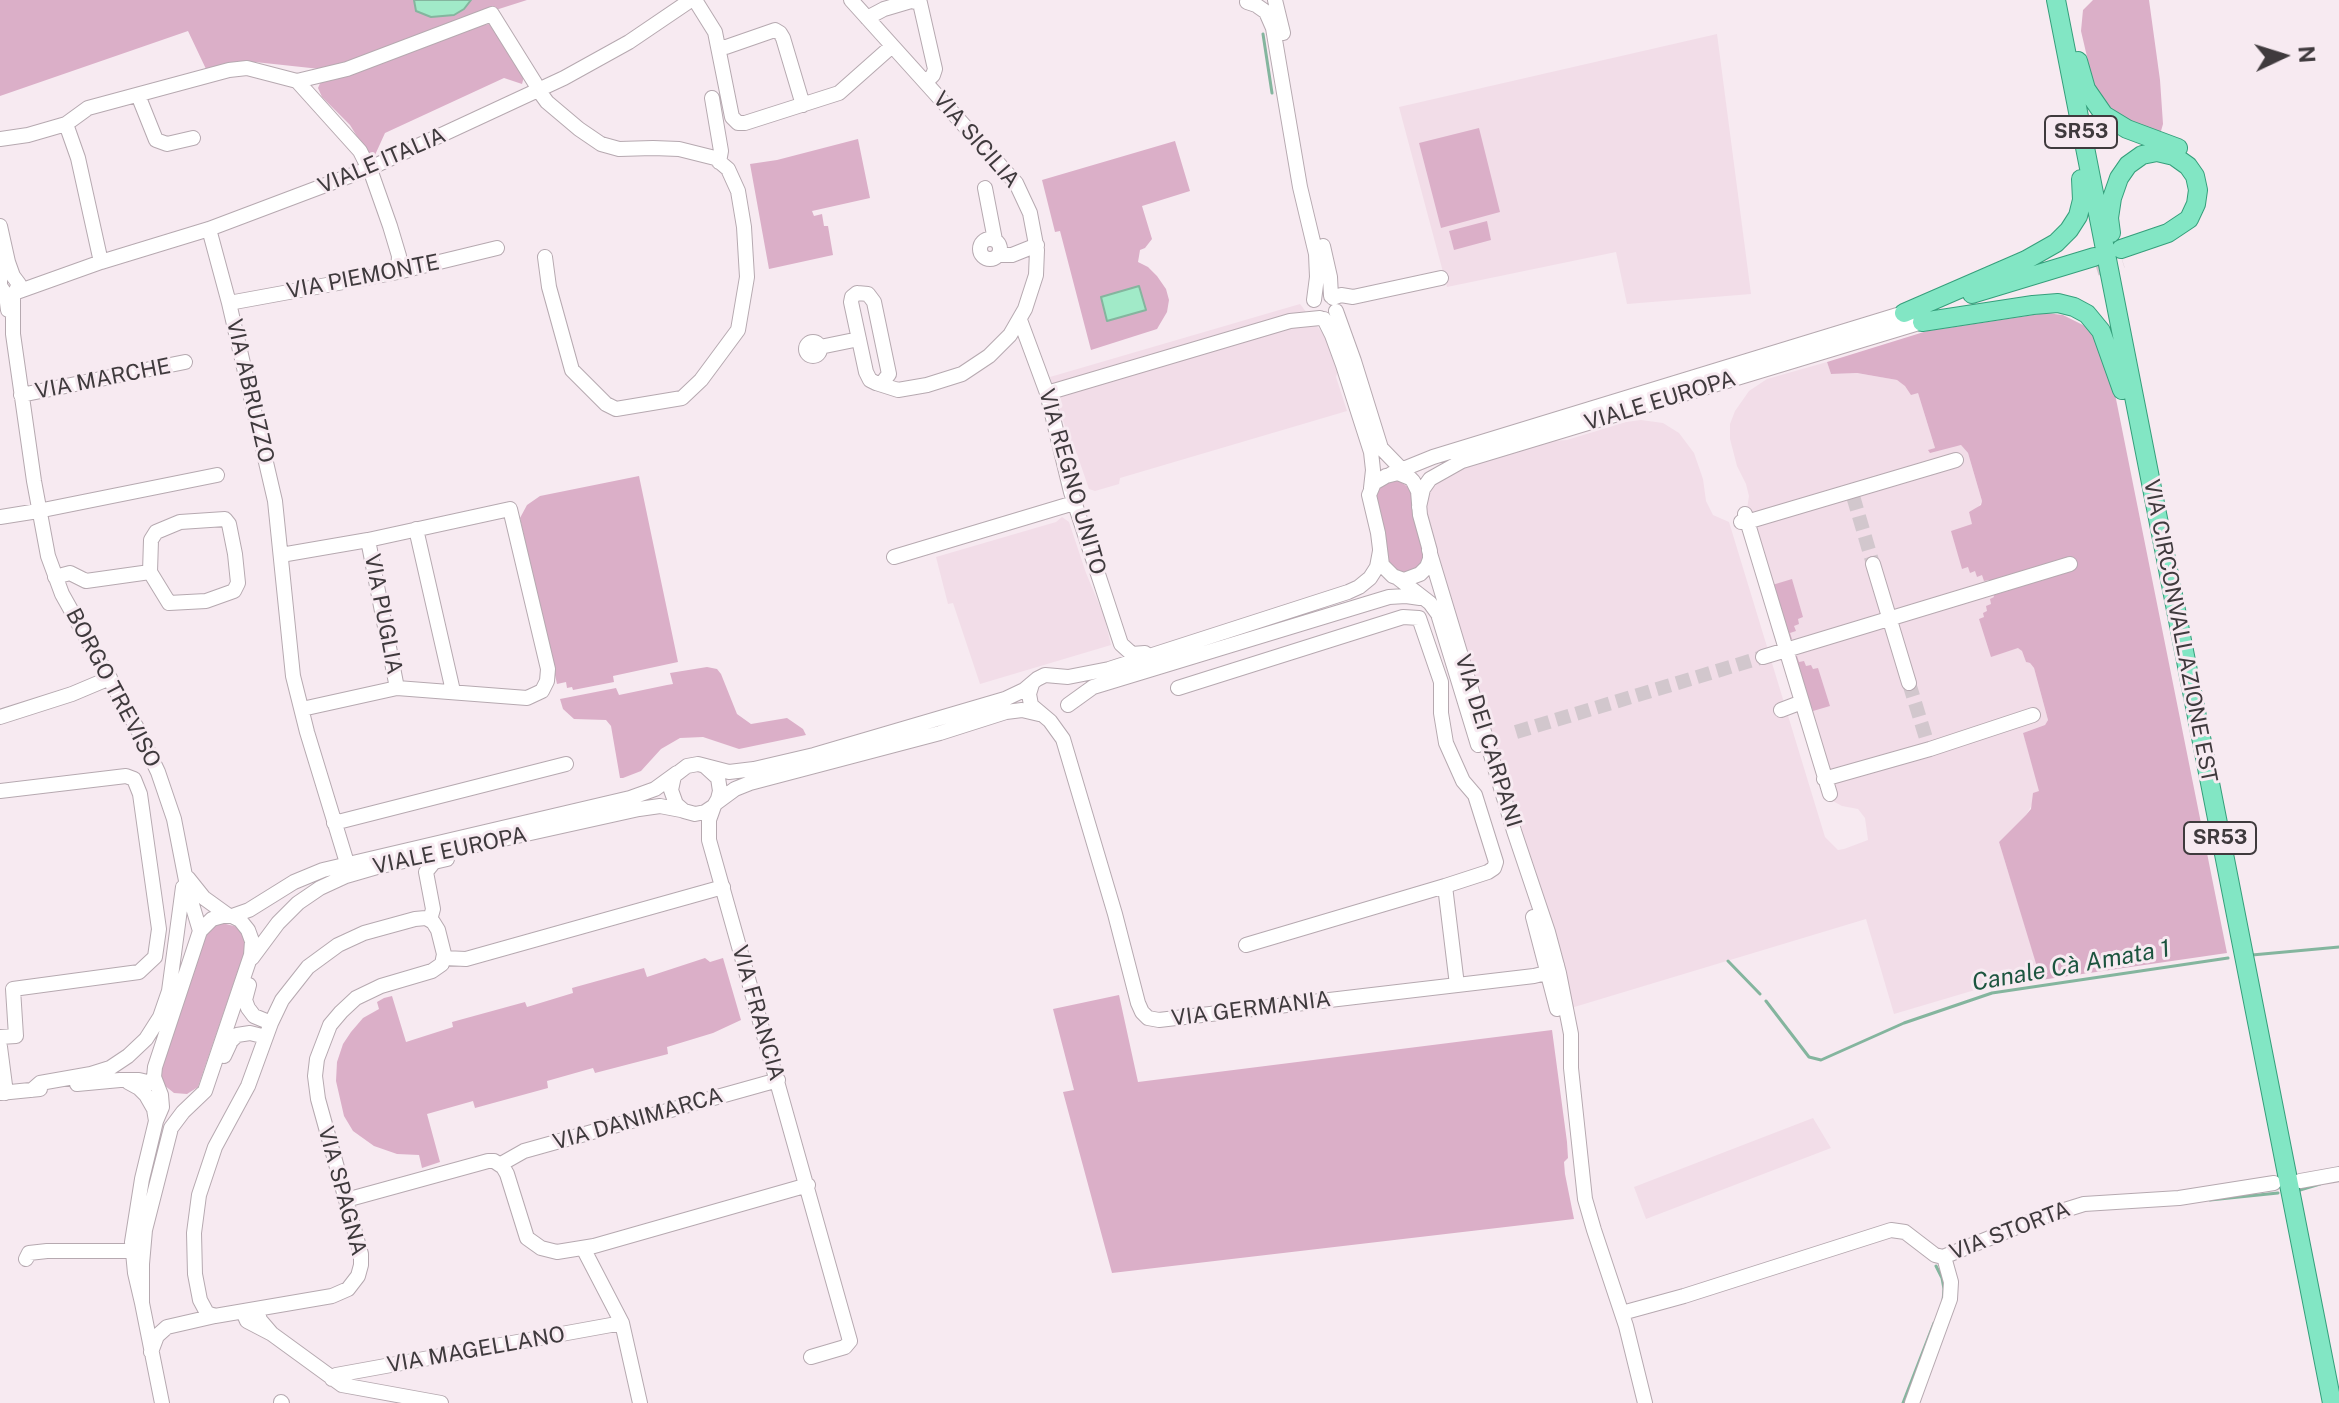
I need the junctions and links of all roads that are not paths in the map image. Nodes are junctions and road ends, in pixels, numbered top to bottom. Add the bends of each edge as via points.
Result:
1 (693, 0) edge
2 (851, 0) edge
3 (1275, 0) edge
4 (2056, 0) edge
5 (2062, 0) edge
6 (1247, 1) edge
7 (867, 18) junction
8 (2060, 22) junction
9 (892, 46) junction
10 (718, 47) junction
11 (297, 81) junction
12 (926, 82) junction
13 (537, 87) junction
14 (138, 95) junction
15 (712, 98) dead end
16 (803, 105) junction
17 (66, 124) junction
18 (1294, 131) junction
19 (193, 138) dead end
20 (0, 139) edge
21 (719, 162) junction
22 (368, 169) junction
23 (985, 188) dead end
24 (0, 226) edge
25 (209, 229) junction
26 (1, 233) edge
27 (1037, 245) junction
28 (497, 248) dead end
29 (1002, 250) junction
30 (0, 256) edge
31 (545, 257) dead end
32 (101, 262) junction
33 (1037, 267) junction
34 (398, 272) junction
35 (1441, 278) dead end
36 (7, 286) edge
37 (1313, 302) junction
38 (229, 303) junction
39 (1330, 308) junction
40 (1904, 313) junction
41 (1020, 320) junction
42 (1290, 321) junction
43 (1922, 322) junction
44 (859, 339) junction
45 (820, 347) dead end
46 (185, 362) dead end
47 (888, 369) junction
48 (2131, 382) junction
49 (876, 383) junction
50 (914, 387) junction
51 (1047, 393) junction
52 (21, 395) junction
53 (1385, 454) junction
54 (1433, 457) junction
55 (1956, 460) dead end
56 (1401, 474) junction
57 (217, 475) dead end
58 (1371, 488) junction
59 (2153, 492) junction
60 (1074, 503) junction
61 (1419, 507) junction
62 (38, 511) junction
63 (0, 517) edge
64 (416, 529) junction
65 (368, 540) junction
66 (1429, 550) junction
67 (1380, 551) junction
68 (281, 555) junction
69 (894, 557) dead end
70 (1873, 564) tunnel mouth
71 (2070, 564) dead end
72 (150, 572) junction
73 (55, 577) junction
74 (1406, 580) junction
75 (1389, 597) junction
76 (1427, 601) junction
77 (1890, 619) junction
78 (1218, 632) junction
79 (1121, 644) junction
80 (1786, 650) junction
81 (1763, 657) tunnel mouth
82 (1081, 675) junction
83 (1058, 676) junction
84 (110, 678) junction
85 (1909, 683) tunnel mouth
86 (1032, 684) junction
87 (397, 688) junction
88 (1178, 688) dead end
89 (453, 691) junction
90 (1802, 702) junction
91 (1067, 705) junction
92 (302, 709) junction
93 (1781, 710) dead end
94 (1043, 715) junction
95 (2033, 715) dead end
96 (0, 717) edge
97 (1063, 739) junction
98 (566, 764) dead end
99 (706, 767) junction
100 (677, 773) junction
101 (1824, 779) junction
102 (164, 789) junction
103 (0, 791) edge
104 (140, 794) junction
105 (1830, 794) dead end
106 (715, 804) junction
107 (686, 812) junction
108 (334, 823) junction
109 (529, 834) junction
110 (709, 840) junction
111 (347, 863) junction
112 (184, 866) junction
113 (1518, 873) junction
114 (1445, 886) junction
115 (723, 887) junction
116 (210, 903) junction
117 (255, 904) junction
118 (230, 916) junction
119 (430, 920) junction
120 (273, 929) junction
121 (200, 931) junction
122 (1548, 932) junction
123 (1246, 945) dead end
124 (444, 958) junction
125 (248, 963) junction
126 (1551, 968) junction
127 (249, 985) junction
128 (1457, 985) junction
129 (169, 1020) junction
130 (268, 1030) junction
131 (0, 1037) edge
132 (0, 1047) edge
133 (1571, 1068) junction
134 (120, 1080) junction
135 (778, 1080) junction
136 (72, 1085) junction
137 (157, 1086) junction
138 (32, 1090) junction
139 (3, 1093) edge
140 (200, 1095) junction
141 (156, 1121) junction
142 (501, 1164) junction
143 (2339, 1174) edge
144 (2300, 1181) dead end
145 (2274, 1183) dead end
146 (808, 1185) junction
147 (346, 1200) junction
148 (589, 1247) junction
149 (138, 1250) junction
150 (1944, 1257) junction
151 (26, 1259) dead end
152 (250, 1310) junction
153 (1622, 1313) junction
154 (215, 1316) junction
155 (622, 1323) junction
156 (151, 1352) junction
157 (811, 1357) dead end
158 (332, 1379) junction
159 (162, 1403) edge
160 (441, 1403) edge
161 (640, 1403) edge
162 (1645, 1403) edge
163 (1912, 1403) edge
164 (2332, 1403) edge

1 - 10 street via 715,32
1 - 13 street, VIALE ITALIA via 629,42
2 - 7 street, VIA SICILIA
3 - 18 street
4 - 8 main road, VIA CIRCONVALLAZIONE EST / SR53
5 - 48 main road via 2083,81 2098,108 2113,122 2188,153 2207,181 2206,207 2189,234 2121,254 2191,217 2198,187 2191,169 2174,156 2142,155 2124,170 2112,198 2109,225 2129,333
6 - 18 street via 1271,21
7 - 9 street, VIA SICILIA
7 - 12 street via 911,1 920,3 935,69
8 - 40 main road via 2082,187 2076,220 2061,239 2039,253
8 - 48 main road, VIA CIRCONVALLAZIONE EST / SR53
9 - 12 street, VIA SICILIA
9 - 16 street via 839,93
10 - 16 street via 775,30 780,33
10 - 16 street via 732,117 738,123
11 - 13 street via 347,69 492,14
11 - 14 street via 247,68
11 - 22 street via 360,151
12 - 27 street, VIA SICILIA via 1016,183
13 - 21 street via 547,102 601,144 679,149
13 - 22 street, VIALE ITALIA
14 - 17 street via 88,108
14 - 19 street via 156,140 167,144
15 - 21 street
17 - 20 street
17 - 32 street
18 - 37 street via 1316,254
18 - 39 street via 1330,277
21 - 31 street via 738,191 744,227 747,277 742,317 720,355 682,398 616,409 579,378 572,370
22 - 25 street, VIALE ITALIA
22 - 34 street via 399,256
23 - 29 street
24 - 26 street, BORGO TREVISO
25 - 32 street, VIALE ITALIA
25 - 38 street, VIA ABRUZZO
26 - 30 street, BORGO TREVISO
26 - 36 street, BORGO TREVISO
27 - 29 street
27 - 33 street, VIA SICILIA
28 - 34 street, VIA PIEMONTE
29 - 33 street
30 - 36 street, BORGO TREVISO
32 - 36 street, VIALE ITALIA
33 - 41 street, VIA SICILIA
34 - 38 street, VIA PIEMONTE
35 - 39 street via 1341,295
36 - 52 street, BORGO TREVISO via 13,299
37 - 39 street via 1321,295
37 - 42 street
38 - 68 street, VIA ABRUZZO via 272,485
39 - 42 street
39 - 53 street
39 - 58 street via 1371,452
40 - 43 main road via 2095,262
40 - 54 street, VIALE EUROPA
41 - 50 street, VIA SICILIA via 1001,345 972,368
41 - 51 street, VIA REGNO UNITO
42 - 51 street
43 - 59 main road via 2052,303 2087,314 2109,351
43 - 61 street, VIALE EUROPA via 1476,456 1430,479
44 - 45 street
44 - 47 street via 851,300 864,292 874,302
44 - 49 street via 867,375
46 - 52 street, VIA MARCHE
47 - 49 street via 887,380
47 - 50 street via 896,380
48 - 59 main road, VIA CIRCONVALLAZIONE EST / SR53
49 - 50 street, VIA SICILIA via 894,390
51 - 60 street, VIA REGNO UNITO
52 - 62 street, BORGO TREVISO
53 - 54 street via 1402,462
53 - 56 street
54 - 56 street, VIALE EUROPA
55 - 80 street via 1744,519
56 - 58 street, VIALE EUROPA via 1378,480
56 - 61 street, VIA DEI CARPANI via 1418,490
57 - 62 street
58 - 67 street
59 - 164 main road, VIA CIRCONVALLAZIONE EST / SR53
60 - 69 street
60 - 79 street, VIA REGNO UNITO
61 - 66 street, VIA DEI CARPANI
62 - 63 street
62 - 73 street, BORGO TREVISO
64 - 65 street
64 - 89 street
64 - 89 street via 510,509 548,669 547,681 536,695 516,699
65 - 68 street
65 - 87 street, VIA PUGLIA
66 - 74 street via 1422,573
66 - 122 street, VIA DEI CARPANI
67 - 74 street, VIA DEI CARPANI via 1384,568
67 - 78 street, VIALE EUROPA via 1375,571 1359,587
68 - 92 street, VIA ABRUZZO via 293,676
70 - 77 street
71 - 77 street
72 - 72 street via 156,532 180,522 225,519 229,524 238,583 234,591 206,601 169,603
72 - 73 street via 86,581 70,573
73 - 84 street, BORGO TREVISO
74 - 75 street, VIALE EUROPA
74 - 76 street, VIA DEI CARPANI
75 - 76 street, VIALE EUROPA
75 - 91 street, VIALE EUROPA via 1093,687
76 - 113 street, VIA DEI CARPANI via 1441,622
77 - 80 street
77 - 85 street
78 - 79 street via 1138,655
78 - 82 street, VIALE EUROPA
79 - 82 street via 1113,662
80 - 81 street
80 - 90 street
82 - 83 street, VIALE EUROPA
83 - 86 street, VIALE EUROPA via 1043,675
83 - 91 street via 1069,690
84 - 96 street
84 - 102 street, BORGO TREVISO
86 - 94 street via 1030,701
86 - 99 street, VIALE EUROPA via 1005,699 814,755 745,771
87 - 89 street
87 - 92 street
88 - 114 street via 1392,620 1419,618 1441,682 1446,743 1475,795 1496,862 1488,872
90 - 93 street
90 - 101 street
91 - 94 street, VIALE EUROPA via 1057,715
91 - 97 street, VIA GERMANIA
92 - 108 street, VIA ABRUZZO
94 - 97 street, VIA GERMANIA
94 - 106 street, VIALE EUROPA via 1010,711 750,783
95 - 101 street via 1930,751
97 - 128 street, VIA GERMANIA via 1138,1003 1148,1018
98 - 108 street
99 - 100 street, VIALE EUROPA via 690,765
99 - 106 street via 719,782
100 - 107 street via 671,794
100 - 111 street, VIALE EUROPA via 630,798
101 - 105 street
102 - 104 street
102 - 112 street, BORGO TREVISO
103 - 104 street via 126,776 136,781
104 - 131 street via 159,929 155,957 139,972 13,989 16,1036
106 - 107 street, VIALE EUROPA via 702,813
106 - 110 street, VIA FRANCIA
107 - 109 street, VIALE EUROPA via 655,806
107 - 110 street, VIA FRANCIA
108 - 111 street, VIA ABRUZZO
109 - 119 street via 432,864 426,874
109 - 120 street, VIALE EUROPA via 346,876 310,894
110 - 115 street, VIA FRANCIA
111 - 117 street, VIALE EUROPA via 304,877
112 - 116 street, BORGO TREVISO via 194,888
112 - 121 street, BORGO TREVISO
112 - 138 street via 171,982 151,1032 110,1068 40,1083
113 - 122 street, VIA DEI CARPANI via 1527,883 1543,932
113 - 126 street, VIA DEI CARPANI
114 - 123 street
114 - 128 street
115 - 124 street via 466,959
115 - 135 street, VIA FRANCIA
116 - 117 street via 231,908
116 - 118 street, BORGO TREVISO
117 - 118 street, VIALE EUROPA
118 - 121 street, VIALE EUROPA via 212,919
118 - 125 street via 250,933
119 - 124 street via 438,930
119 - 130 street via 415,919 338,945 288,990
120 - 125 street, VIALE EUROPA
120 - 127 street
121 - 129 street
122 - 126 street, VIA DEI CARPANI
124 - 147 street, VIA SPAGNA via 435,969 356,998 323,1039 315,1070 317,1093
125 - 127 street
125 - 140 street
126 - 128 street, VIA GERMANIA
126 - 133 street, VIA DEI CARPANI
126 - 133 street, VIA DEI CARPANI via 1568,1019
127 - 130 street via 248,1008
129 - 136 street via 128,1063
129 - 137 street via 155,1067
130 - 140 street via 232,1039 214,1081
130 - 154 street via 199,1195 196,1282 202,1307
132 - 139 street
133 - 153 street, VIA DEI CARPANI via 1587,1205
134 - 136 street
134 - 137 street
134 - 141 street via 146,1095
135 - 142 street, VIA DANIMARCA via 524,1151
135 - 146 street, VIA FRANCIA
136 - 138 street
137 - 140 street via 174,1101
137 - 141 street via 162,1107
138 - 139 street
140 - 149 street via 169,1136
141 - 149 street via 135,1219
142 - 147 street, VIA DANIMARCA via 488,1161
142 - 148 street via 532,1243 552,1252
143 - 144 street
145 - 150 street, VIA STORTA via 2179,1198 2084,1204
146 - 148 street
146 - 157 street, VIA FRANCIA via 850,1341
147 - 152 street, VIA SPAGNA via 361,1258 352,1285 332,1296
148 - 155 street
149 - 151 street via 47,1251 29,1253
149 - 156 street
150 - 153 street, VIA STORTA via 1905,1232 1891,1230
150 - 163 street via 1950,1299
152 - 154 street, VIA SPAGNA
152 - 158 street via 247,1321
153 - 162 street, VIA DEI CARPANI
154 - 156 street, VIA SPAGNA via 167,1327
155 - 158 street, VIA MAGELLANO
155 - 161 street
156 - 159 street
158 - 160 street

